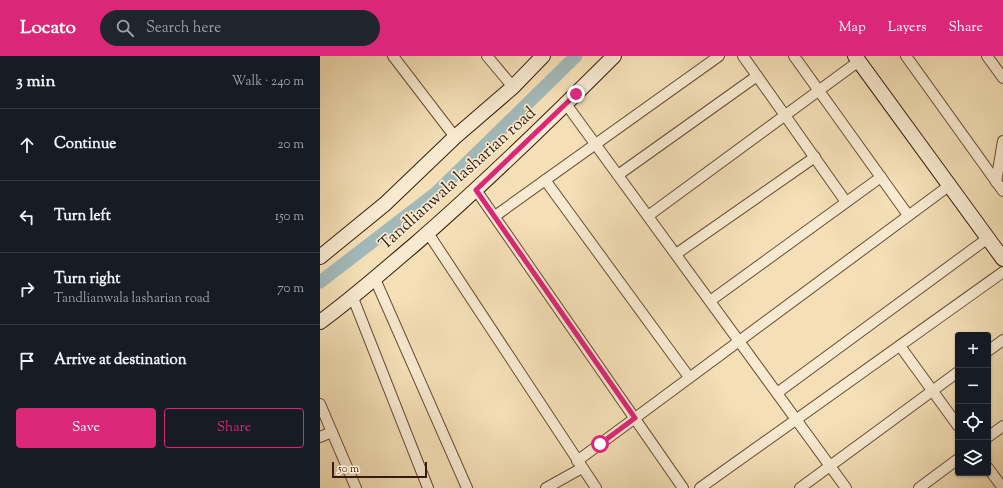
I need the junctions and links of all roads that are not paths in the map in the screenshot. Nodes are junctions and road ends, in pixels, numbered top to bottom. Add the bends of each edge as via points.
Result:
1 (392, 56) edge
2 (487, 56) edge
3 (543, 56) edge
4 (614, 56) edge
5 (719, 56) edge
6 (743, 56) edge
7 (794, 56) edge
8 (906, 56) edge
9 (987, 56) edge
10 (857, 59) edge
11 (757, 76) junction
12 (1003, 78) edge
13 (513, 87) junction
14 (818, 91) junction
15 (566, 104) junction
16 (785, 115) junction
17 (455, 138) junction
18 (1003, 141) edge
19 (596, 144) junction
20 (814, 157) junction
21 (618, 175) junction
22 (881, 177) junction
23 (545, 180) junction
24 (996, 182) junction
25 (950, 185) junction
26 (476, 190) junction
27 (1003, 190) edge
28 (846, 202) junction
29 (908, 215) junction
30 (495, 216) junction
31 (648, 216) junction
32 (428, 233) junction
33 (988, 238) junction
34 (676, 254) junction
35 (320, 257) edge
36 (1003, 259) edge
37 (1003, 272) edge
38 (375, 279) junction
39 (353, 298) junction
40 (710, 301) junction
41 (320, 322) edge
42 (1003, 340) edge
43 (739, 341) junction
44 (900, 346) junction
45 (991, 348) edge
46 (955, 374) edge
47 (689, 377) junction
48 (932, 391) junction
49 (777, 393) junction
50 (320, 404) edge
51 (635, 418) junction
52 (796, 419) junction
53 (955, 422) edge
54 (1003, 426) edge
55 (332, 432) junction
56 (991, 435) edge
57 (320, 437) edge
58 (955, 461) edge
59 (580, 464) junction
60 (830, 466) junction
61 (991, 472) edge
62 (356, 488) edge
63 (428, 488) edge
64 (467, 488) edge
65 (546, 488) edge
66 (596, 488) edge
67 (683, 488) edge
68 (700, 488) edge
69 (800, 488) edge
70 (846, 488) edge
71 (919, 488) edge
72 (1003, 488) edge

1 - 17 street
2 - 13 street
3 - 13 street
4 - 15 street, Tandlianwala lasharian road
5 - 19 street
6 - 11 street
7 - 14 street
8 - 24 street
9 - 12 street
10 - 14 street
10 - 25 street
11 - 16 street
11 - 21 street
13 - 17 street
14 - 16 street
14 - 22 street
15 - 19 street
15 - 26 street, Tandlianwala lasharian road
16 - 20 street
16 - 31 street
17 - 35 street via 385,204
18 - 24 street
19 - 21 street
19 - 23 street
20 - 28 street
20 - 34 street
21 - 31 street
22 - 28 street
22 - 29 street
23 - 30 street
23 - 47 street
24 - 27 street
25 - 29 street
25 - 33 street
26 - 30 street
26 - 32 street, Tandlianwala lasharian road
28 - 40 street
29 - 43 street
30 - 51 street
31 - 34 street
32 - 38 street, Tandlianwala lasharian road
32 - 59 street
33 - 36 street
33 - 49 street
34 - 40 street
37 - 44 street
38 - 39 street, Tandlianwala lasharian road
38 - 64 street
39 - 41 street, Tandlianwala lasharian road
39 - 63 street
40 - 43 street
42 - 45 street
43 - 47 street
43 - 49 street
44 - 48 street
44 - 52 street
46 - 48 street
47 - 51 street
48 - 53 street
48 - 60 street
49 - 52 street
50 - 55 street
51 - 59 street
51 - 67 street
52 - 60 street
52 - 68 street
54 - 56 street
55 - 57 street
55 - 62 street
58 - 71 street
59 - 65 street
59 - 66 street
60 - 69 street
60 - 70 street
61 - 72 street

